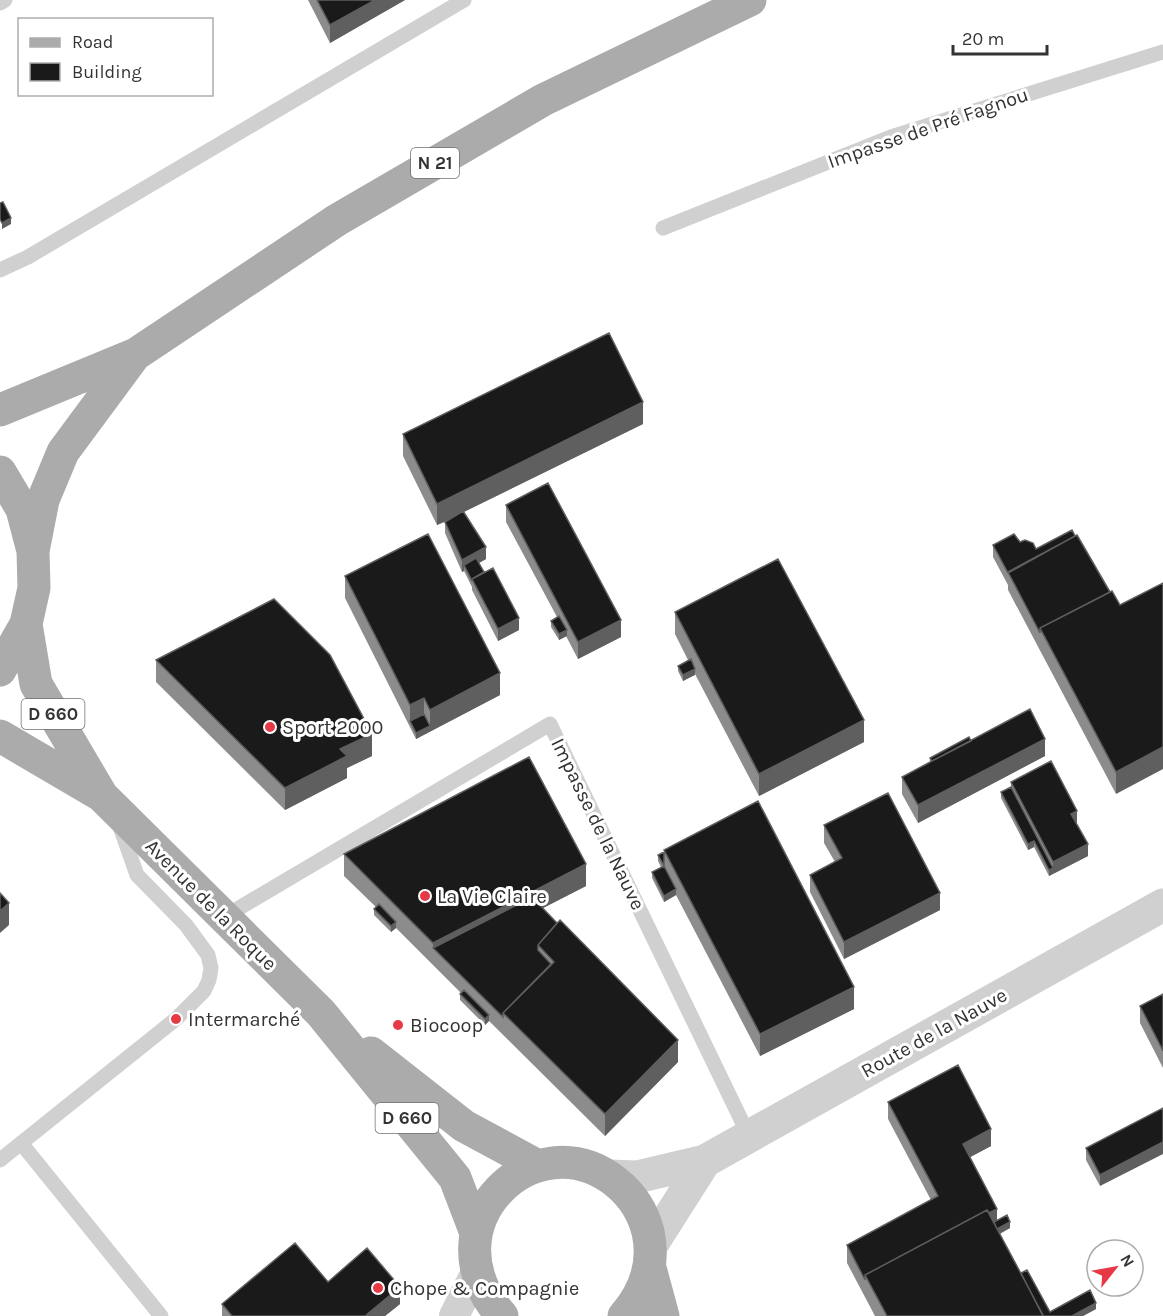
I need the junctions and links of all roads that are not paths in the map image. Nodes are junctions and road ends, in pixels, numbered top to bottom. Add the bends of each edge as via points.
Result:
1 (5, 0) edge
2 (464, 0) edge
3 (750, 0) edge
4 (0, 3) edge
5 (1163, 52) edge
6 (663, 228) dead end
7 (0, 270) edge
8 (136, 354) junction
9 (0, 410) edge
10 (0, 472) edge
11 (33, 551) junction
12 (26, 624) junction
13 (0, 670) edge
14 (0, 736) edge
15 (108, 801) junction
16 (1163, 905) edge
17 (224, 917) junction
18 (321, 1013) junction
19 (749, 1136) junction
20 (21, 1143) junction
21 (0, 1160) edge
22 (705, 1161) junction
23 (537, 1166) junction
24 (608, 1176) junction
25 (476, 1233) junction
26 (650, 1257) junction
27 (476, 1272) junction
28 (162, 1316) edge
29 (454, 1316) edge
30 (502, 1316) edge
31 (624, 1316) edge
32 (663, 1316) edge

1 - 4 lane
2 - 7 lane
3 - 8 main road, N 21 via 543,100 337,220
5 - 6 lane, Impasse de Pré Fagnou via 891,137
8 - 9 main road, N 21
8 - 11 main road, N 21 via 63,452 43,500
10 - 11 main road via 22,509
11 - 12 main road via 34,588
12 - 13 main road
12 - 15 main road, D 660 via 36,684
14 - 15 main road, D 660
15 - 17 main road, Avenue de la Roque / D 660
15 - 20 lane via 138,875 208,955 209,980 192,1005 176,1019
16 - 19 street, Route de la Nauve
17 - 18 main road, Avenue de la Roque / D 660
17 - 19 lane, Impasse de la Nauve via 550,724
18 - 23 main road, D 660 via 464,1126
18 - 25 main road, D 660 via 455,1178
19 - 22 street, Route de la Nauve
20 - 21 lane
20 - 28 lane
22 - 24 street, Route de la Nauve via 637,1177
22 - 26 street, Route de la Nauve
23 - 24 main road via 586,1166
23 - 25 main road via 498,1191 484,1211
24 - 26 main road via 630,1194 645,1218
25 - 27 main road
26 - 31 main road via 641,1293
26 - 32 main road
27 - 29 street
27 - 30 main road via 487,1299

